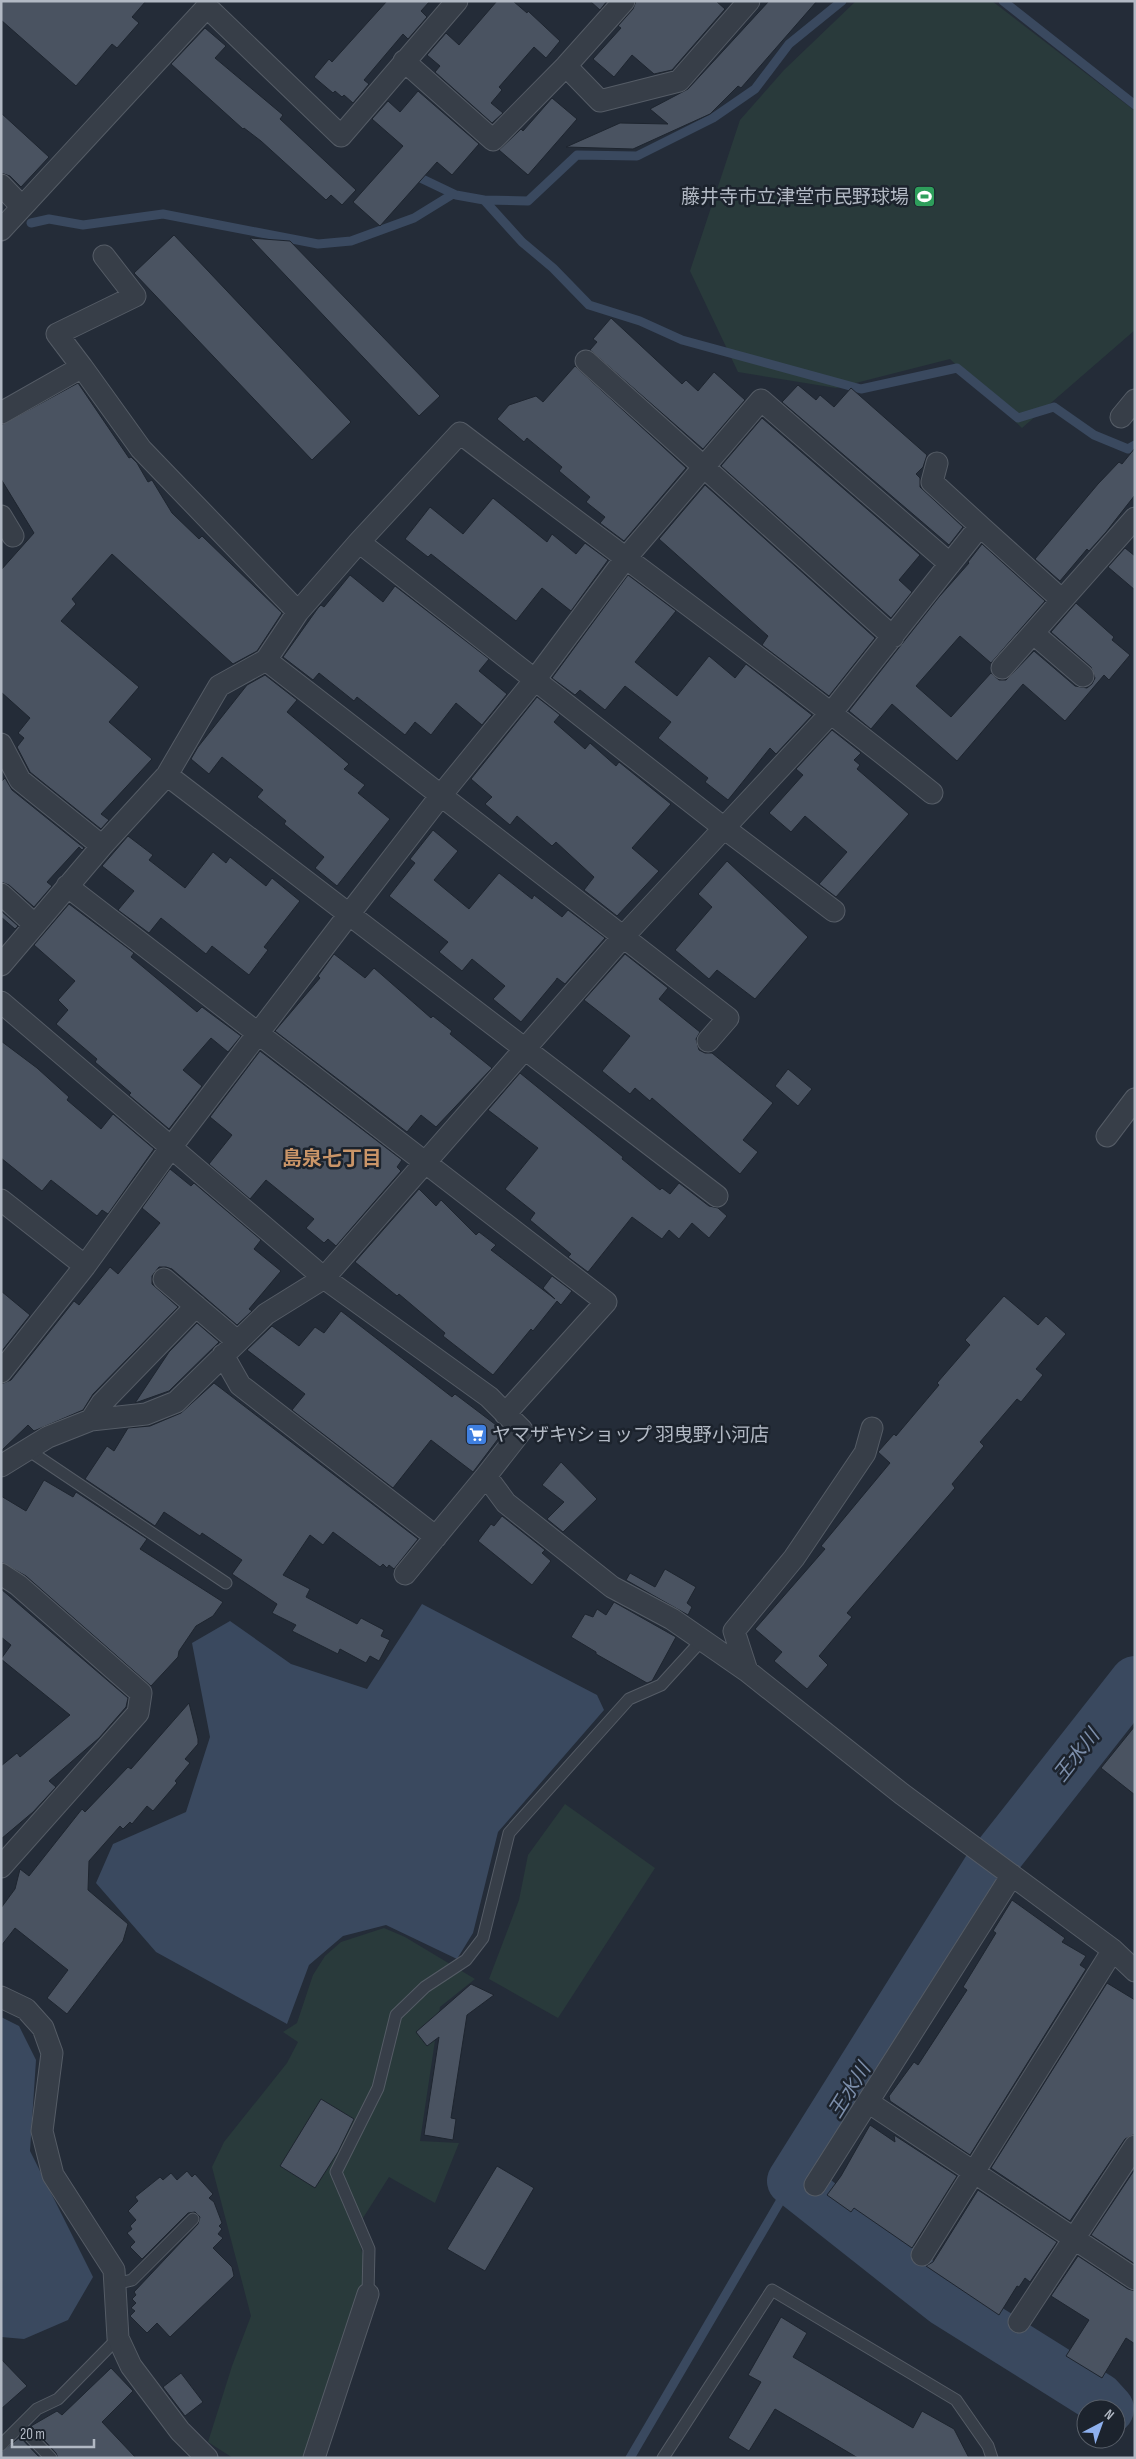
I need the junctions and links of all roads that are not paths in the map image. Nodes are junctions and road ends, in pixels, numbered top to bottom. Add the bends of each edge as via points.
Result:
1 (457, 1) edge
2 (624, 1) edge
3 (748, 1) edge
4 (207, 4) edge
5 (404, 61) junction
6 (566, 66) junction
7 (1, 185) edge
8 (22, 207) junction
9 (1, 230) edge
10 (104, 256) dead end
11 (586, 361) dead end
12 (82, 367) junction
13 (1135, 400) edge
14 (1, 413) edge
15 (1121, 417) dead end
16 (937, 463) dead end
17 (703, 468) junction
18 (1, 516) edge
19 (980, 526) junction
20 (1130, 531) edge
21 (13, 536) dead end
22 (359, 542) junction
23 (625, 559) junction
24 (950, 564) junction
25 (1062, 600) junction
26 (298, 612) junction
27 (1033, 633) junction
28 (893, 637) junction
29 (266, 660) junction
30 (1002, 668) dead end
31 (1083, 676) dead end
32 (534, 682) junction
33 (832, 712) junction
34 (1, 744) edge
35 (167, 775) junction
36 (932, 793) dead end
37 (442, 794) junction
38 (724, 828) junction
39 (102, 846) junction
40 (67, 886) junction
41 (1, 894) edge
42 (834, 910) dead end
43 (350, 913) junction
44 (35, 925) junction
45 (622, 938) junction
46 (1, 965) edge
47 (1, 1002) edge
48 (258, 1035) junction
49 (708, 1041) dead end
50 (526, 1048) junction
51 (1135, 1099) edge
52 (1107, 1136) dead end
53 (172, 1146) junction
54 (426, 1162) junction
55 (717, 1196) dead end
56 (1, 1200) edge
57 (85, 1266) junction
58 (324, 1278) junction
59 (164, 1279) dead end
60 (196, 1306) junction
61 (230, 1348) junction
62 (1, 1372) edge
63 (505, 1414) junction
64 (91, 1420) junction
65 (872, 1428) dead end
66 (28, 1450) junction
67 (1, 1466) edge
68 (486, 1476) junction
69 (436, 1536) junction
70 (1, 1574) edge
71 (405, 1574) dead end
72 (226, 1583) dead end
73 (702, 1640) junction
74 (748, 1671) junction
75 (1, 1868) edge
76 (1012, 1875) junction
77 (1112, 1950) junction
78 (1135, 1971) edge
79 (1, 1997) edge
80 (868, 2102) junction
81 (1135, 2146) edge
82 (974, 2172) junction
83 (815, 2185) dead end
84 (194, 2220) dead end
85 (1074, 2237) junction
86 (922, 2255) dead end
87 (1135, 2278) edge
88 (115, 2284) junction
89 (368, 2294) joint
90 (1019, 2322) dead end
91 (118, 2338) junction
92 (20, 2426) junction
93 (1, 2445) edge
94 (51, 2458) edge
95 (207, 2458) edge
96 (314, 2458) edge
97 (663, 2458) edge
98 (992, 2458) edge

1 - 5 street
2 - 6 street
3 - 6 street via 678,80 600,101
4 - 5 street via 341,136
4 - 8 street
5 - 6 street via 493,140
7 - 8 street
8 - 9 street
10 - 12 street via 135,296 57,334
11 - 17 street
12 - 14 street
12 - 26 street via 141,449
13 - 15 street
16 - 19 street via 932,482
17 - 23 street
17 - 24 street via 761,400
17 - 28 street
18 - 21 street
19 - 24 street
19 - 25 street
20 - 25 street
22 - 23 street via 460,433
22 - 26 street
22 - 32 street
23 - 32 street
23 - 33 street
24 - 28 street
25 - 27 street
26 - 29 street
27 - 30 street
27 - 31 street
28 - 33 street
29 - 35 street via 219,686
29 - 37 street
32 - 37 street
32 - 38 street
33 - 36 street
33 - 38 street
34 - 39 street via 20,780
35 - 39 street
35 - 43 street
37 - 43 street
37 - 45 street
38 - 42 street
38 - 45 street
39 - 40 street
40 - 44 street
40 - 48 street
41 - 44 street
43 - 48 street
43 - 50 street
44 - 46 street
45 - 49 street via 728,1018
45 - 50 street
47 - 53 street
48 - 53 street
48 - 54 street
50 - 54 street
50 - 55 street
51 - 52 street
53 - 57 street
53 - 58 street
54 - 58 street
54 - 63 street via 606,1302
56 - 57 street
57 - 62 street
58 - 61 street via 266,1314
58 - 63 street via 489,1398
59 - 60 street
60 - 61 street
60 - 64 street via 102,1403
61 - 64 street via 176,1402 146,1414
61 - 69 street via 240,1384
63 - 68 street via 522,1430
64 - 66 street via 48,1437
65 - 74 street via 865,1453 794,1558 734,1631
66 - 67 street
66 - 72 lane
68 - 69 street
68 - 73 street via 506,1503 612,1587 672,1619
69 - 71 street
70 - 75 street via 18,1585 141,1693 138,1713
73 - 74 street
73 - 89 lane via 661,1685 629,1699 509,1833 483,1938 466,1960 424,1987 396,2015 378,2088 336,2172 369,2249
74 - 76 street via 902,1794
76 - 77 street
76 - 80 street
77 - 78 street
77 - 82 street
79 - 88 street via 26,2009 43,2028 52,2053 42,2131 53,2175 114,2270
80 - 82 street
80 - 83 street
81 - 85 street
82 - 85 street
82 - 86 street
84 - 88 lane via 132,2280
85 - 87 street
85 - 90 street
88 - 91 street
89 - 96 street
91 - 92 lane via 58,2399 37,2409
91 - 95 street via 131,2366 180,2431
92 - 93 lane
92 - 94 lane
97 - 98 lane via 772,2290 956,2400 988,2446

